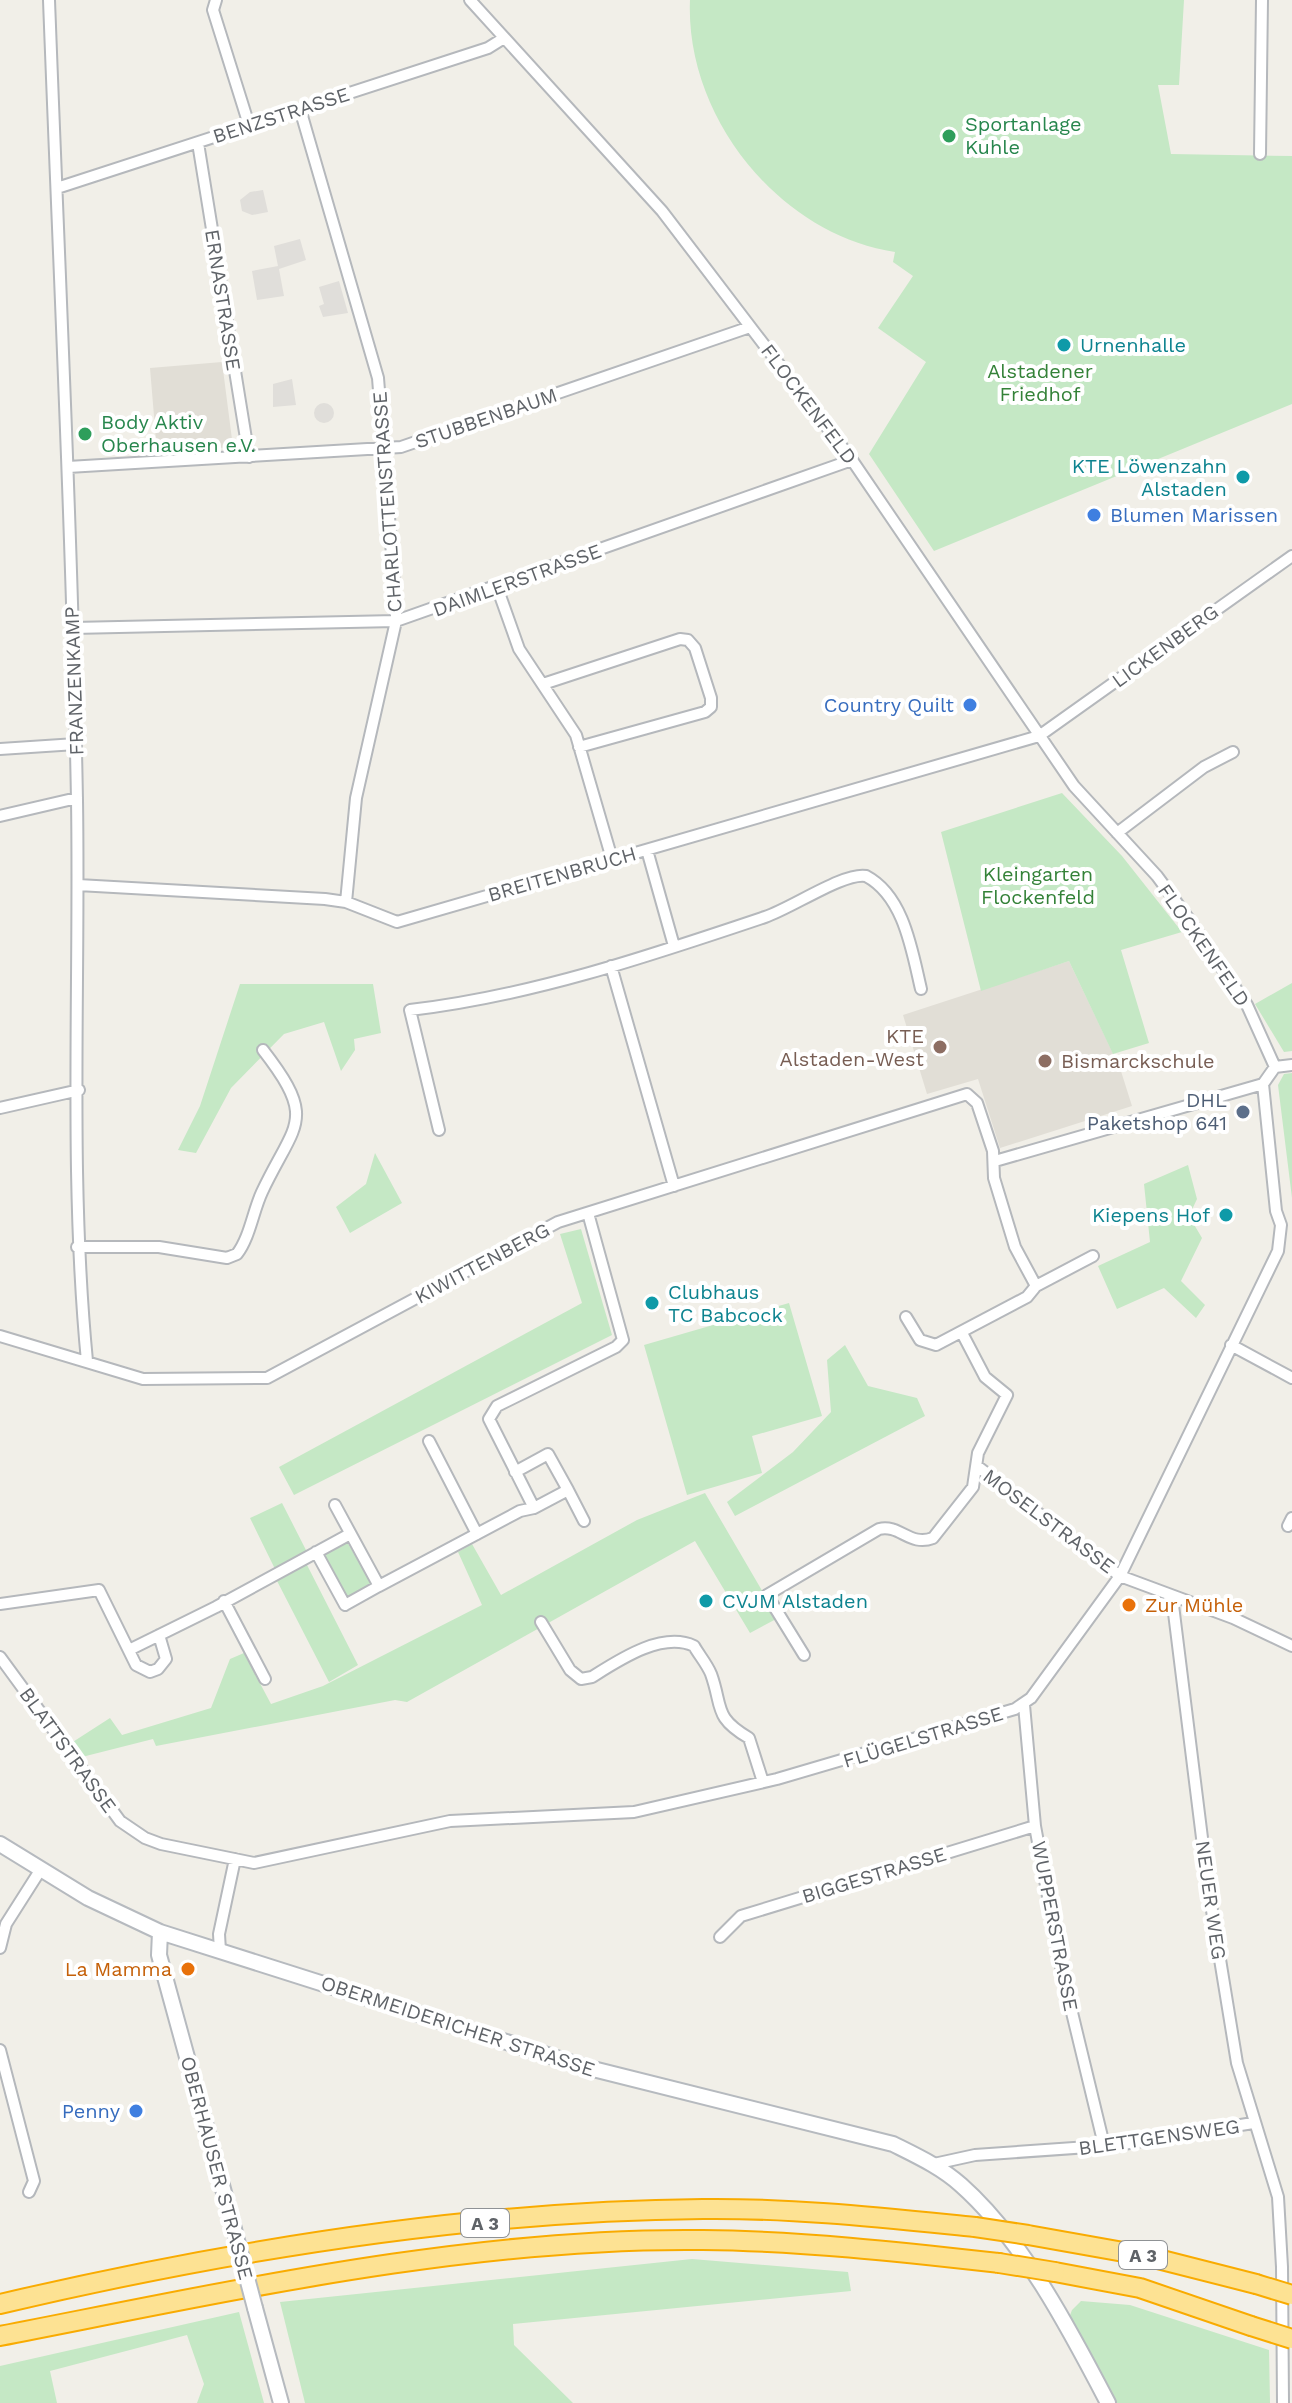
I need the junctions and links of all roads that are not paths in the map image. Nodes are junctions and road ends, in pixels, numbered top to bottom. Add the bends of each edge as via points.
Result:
1 (49, 0) edge
2 (216, 0) edge
3 (470, 0) edge
4 (1262, 0) edge
5 (504, 38) junction
6 (300, 109) junction
7 (249, 125) junction
8 (198, 143) junction
9 (1260, 154) dead end
10 (57, 188) junction
11 (750, 327) junction
12 (384, 449) junction
13 (249, 457) junction
14 (852, 460) junction
15 (68, 467) junction
16 (1292, 556) edge
17 (497, 587) junction
18 (396, 621) junction
19 (73, 628) junction
20 (543, 684) junction
21 (1039, 736) junction
22 (76, 744) junction
23 (579, 747) junction
24 (0, 749) edge
25 (1233, 752) dead end
26 (77, 798) junction
27 (0, 816) edge
28 (1117, 833) junction
29 (647, 850) junction
30 (612, 859) junction
31 (78, 885) junction
32 (346, 902) junction
33 (674, 946) junction
34 (611, 966) junction
35 (921, 989) dead end
36 (263, 1050) dead end
37 (1292, 1065) edge
38 (1275, 1067) junction
39 (1263, 1084) junction
40 (79, 1090) junction
41 (0, 1108) edge
42 (439, 1130) dead end
43 (995, 1161) junction
44 (674, 1186) junction
45 (588, 1213) junction
46 (1287, 1223) edge
47 (77, 1247) junction
48 (1093, 1256) dead end
49 (1036, 1286) junction
50 (906, 1317) dead end
51 (962, 1333) junction
52 (0, 1336) edge
53 (1231, 1345) junction
54 (87, 1361) junction
55 (1292, 1378) edge
56 (429, 1441) dead end
57 (977, 1466) junction
58 (515, 1472) junction
59 (568, 1490) junction
60 (335, 1505) dead end
61 (534, 1508) junction
62 (584, 1521) dead end
63 (350, 1534) junction
64 (477, 1534) junction
65 (316, 1552) junction
66 (1120, 1576) junction
67 (379, 1586) junction
68 (1172, 1597) junction
69 (224, 1601) junction
70 (0, 1604) edge
71 (541, 1622) dead end
72 (159, 1635) junction
73 (1292, 1646) edge
74 (129, 1650) junction
75 (804, 1655) dead end
76 (0, 1657) edge
77 (265, 1679) dead end
78 (1024, 1705) junction
79 (763, 1782) junction
80 (1035, 1826) junction
81 (0, 1844) edge
82 (235, 1859) junction
83 (41, 1869) junction
84 (160, 1932) junction
85 (720, 1937) dead end
86 (0, 1948) edge
87 (220, 1951) junction
88 (0, 2050) edge
89 (1253, 2123) junction
90 (1104, 2145) junction
91 (934, 2164) junction
92 (29, 2192) dead end
93 (1287, 2267) edge
94 (1292, 2295) edge
95 (0, 2304) edge
96 (0, 2336) edge
97 (1292, 2339) edge
98 (281, 2403) edge
99 (1108, 2403) edge
100 (1283, 2403) edge

1 - 10 street, FRANZENKAMP
2 - 7 street via 213,10
3 - 5 street, FLOCKENFELD
4 - 9 street
5 - 6 street, BENZSTRASSE via 488,48
5 - 11 street, FLOCKENFELD via 662,211
6 - 7 street, BENZSTRASSE
6 - 12 street, CHARLOTTENSTRASSE via 378,378
7 - 8 street, BENZSTRASSE
8 - 10 street, BENZSTRASSE
8 - 13 street, ERNASTRASSE
10 - 15 street, FRANZENKAMP
11 - 12 street, STUBBENBAUM
11 - 14 street, FLOCKENFELD
12 - 13 street, STUBBENBAUM
12 - 18 street, CHARLOTTENSTRASSE
13 - 15 street, STUBBENBAUM
14 - 17 street, DAIMLERSTRASSE
14 - 21 street, FLOCKENFELD
15 - 19 street, FRANZENKAMP
16 - 21 street, LICKENBERG
17 - 18 street, DAIMLERSTRASSE
17 - 20 street via 519,649
18 - 19 street, DAIMLERSTRASSE
18 - 32 street, CHARLOTTENSTRASSE via 356,798
19 - 22 street, FRANZENKAMP
20 - 23 street via 572,726
20 - 23 street via 680,639 695,648 711,707
21 - 28 street, FLOCKENFELD via 1074,786
21 - 29 street, BREITENBRUCH
22 - 24 street
22 - 26 street, FRANZENKAMP
23 - 30 street
25 - 28 street via 1204,767
26 - 27 street
26 - 31 street, FRANZENKAMP
28 - 38 street, FLOCKENFELD via 1169,892 1247,1005
29 - 30 street, BREITENBRUCH
29 - 33 street
30 - 32 street, BREITENBRUCH via 397,922
31 - 32 street, BREITENBRUCH
31 - 40 street, FRANZENKAMP
33 - 34 street
33 - 35 street via 789,909 832,883 860,875 882,889 906,929
34 - 42 street via 478,1000 410,1010
34 - 44 street
36 - 47 street via 294,1102 297,1129 262,1192 237,1254 227,1258 159,1247
37 - 38 street
38 - 39 street
39 - 43 street
39 - 46 street, FLÜGELSTRASSE via 1276,1211
40 - 41 street
40 - 47 street, FRANZENKAMP
43 - 44 street, KIWITTENBERG via 971,1094
43 - 49 street via 994,1178 1015,1247
44 - 45 street, KIWITTENBERG
45 - 54 street, KIWITTENBERG via 534,1233 272,1377 143,1379
45 - 58 street via 623,1340 493,1409 490,1424
46 - 53 street, FLÜGELSTRASSE
47 - 54 street, FRANZENKAMP
48 - 49 street
49 - 51 street via 1027,1297
50 - 51 street via 917,1337 930,1345
51 - 57 street, MOSELSTRASSE via 985,1377 1007,1395 978,1453
52 - 54 street, KIWITTENBERG
53 - 55 street
53 - 66 street, FLÜGELSTRASSE
56 - 64 street
57 - 66 street, MOSELSTRASSE
57 - 75 street, MOSELSTRASSE via 973,1487 933,1538 909,1539 884,1527 767,1595
58 - 59 street via 548,1454
58 - 61 street
59 - 61 street
59 - 62 street
60 - 63 street
61 - 64 street
63 - 65 street
63 - 67 street
64 - 67 street
65 - 67 street via 345,1605
65 - 69 street
66 - 68 street, MOSELSTRASSE
66 - 78 street, FLÜGELSTRASSE
68 - 73 street, MOSELSTRASSE
68 - 89 street, NEUER WEG via 1210,1900 1239,2073
69 - 72 street
69 - 77 street
70 - 74 street via 99,1590
71 - 79 street via 581,1679 659,1643 694,1646 711,1674 716,1702 730,1727 749,1738
72 - 74 street
72 - 74 street via 166,1655 158,1669 139,1668
76 - 82 street, BLATTSTRASSE via 120,1821 161,1844
78 - 79 street, FLÜGELSTRASSE
78 - 80 street, WUPPERSTRASSE
79 - 82 street, FLÜGELSTRASSE via 634,1812 450,1821 259,1862
80 - 85 street, BIGGESTRASSE via 747,1914
80 - 90 street, WUPPERSTRASSE via 1061,1967
81 - 83 main road, OBERMEIDERICHER STRASSE
82 - 87 street
83 - 84 main road, OBERMEIDERICHER STRASSE via 122,1917
83 - 86 street via 6,1924
84 - 87 main road, OBERMEIDERICHER STRASSE
84 - 98 main road, OBERHAUSER STRASSE, bridge via 159,1955
87 - 91 main road, OBERMEIDERICHER STRASSE via 585,2067 893,2144
88 - 92 street via 34,2181
89 - 90 street, BLETTGENSWEG
89 - 93 street, NEUER WEG via 1278,2197
90 - 91 street, BLETTGENSWEG via 975,2155
91 - 99 main road, OBERMEIDERICHER STRASSE via 963,2186 1023,2257
93 - 100 street, NEUER WEG
94 - 95 highway, A 3, bridge via 1146,2256 975,2227 849,2214 703,2209 543,2217 328,2241 92,2282
96 - 97 highway, A 3, bridge via 321,2273 541,2248 715,2240 830,2244 1055,2272 1140,2288

